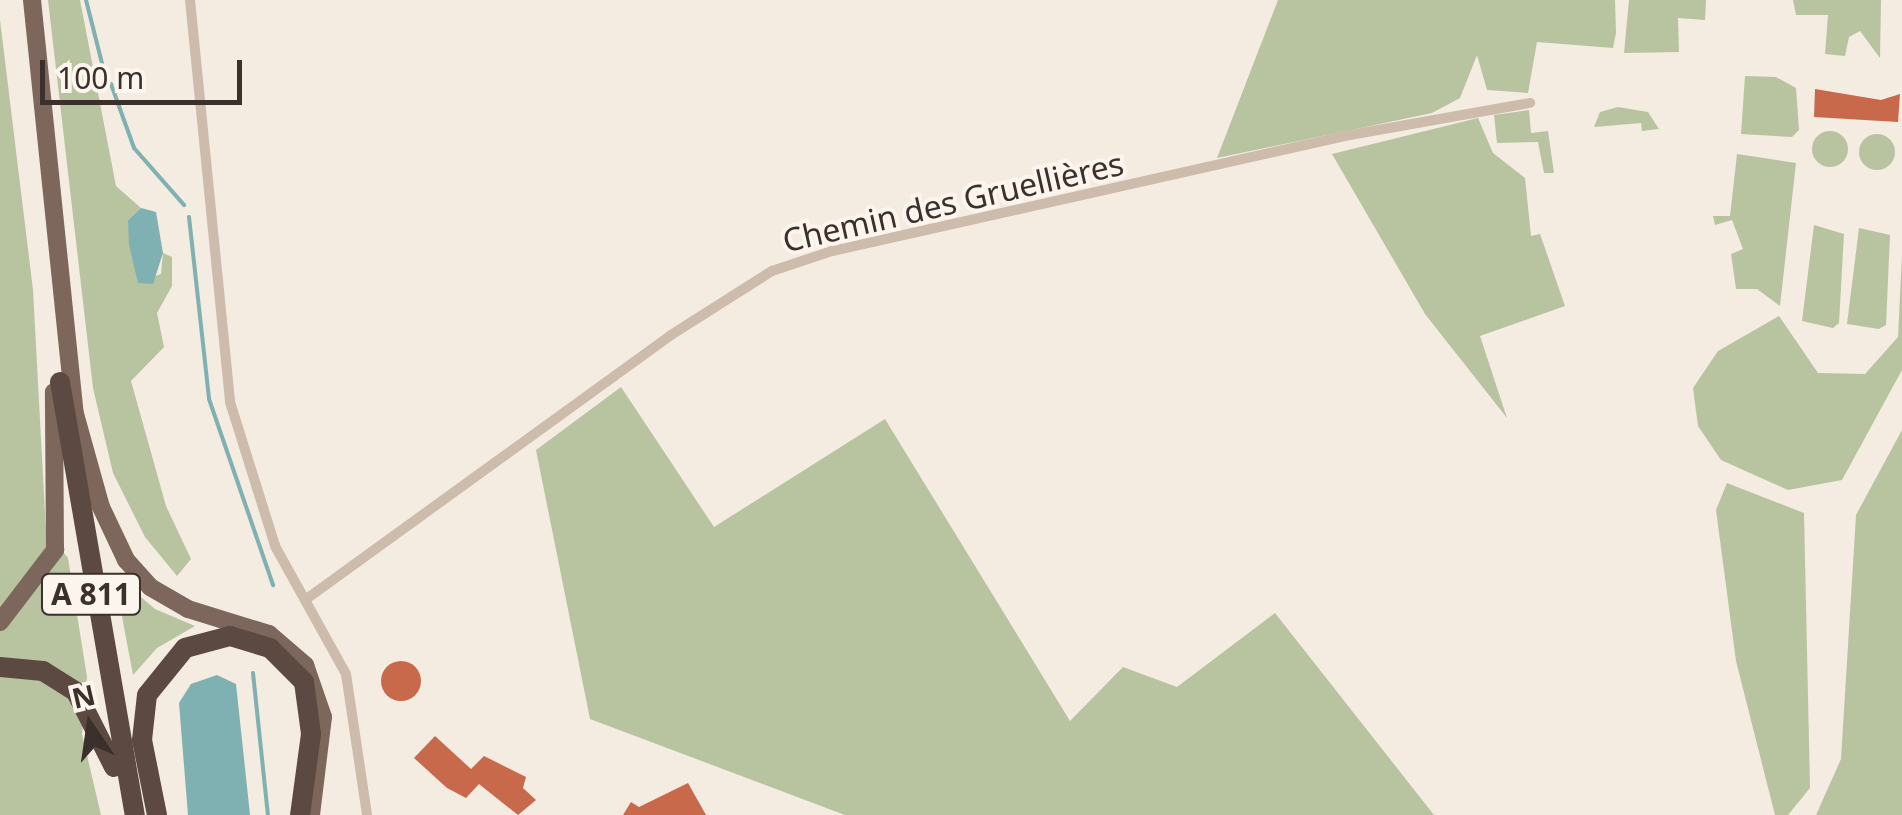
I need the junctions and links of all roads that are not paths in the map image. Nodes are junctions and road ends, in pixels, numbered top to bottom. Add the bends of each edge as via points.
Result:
1 (20, 0) edge
2 (32, 0) edge
3 (190, 0) edge
4 (1530, 104) dead end
5 (60, 382) junction
6 (74, 414) junction
7 (305, 600) junction
8 (0, 622) edge
9 (0, 667) edge
10 (138, 812) edge
11 (156, 815) edge
12 (300, 815) edge
13 (311, 815) edge
14 (366, 815) edge

1 - 5 main road
2 - 6 main road
3 - 7 street via 230,402 259,506
4 - 7 street, Chemin des Gruellières via 1350,135 832,250 772,271
5 - 8 main road via 54,392 54,550
5 - 10 highway, A 811
6 - 10 highway, A 811
6 - 13 main road via 108,525 138,575 188,609 269,634 313,676 324,718
7 - 14 street via 354,701
9 - 10 highway via 43,671 76,692
11 - 12 highway via 142,740 147,695 186,648 230,636 270,648 304,682 311,734

